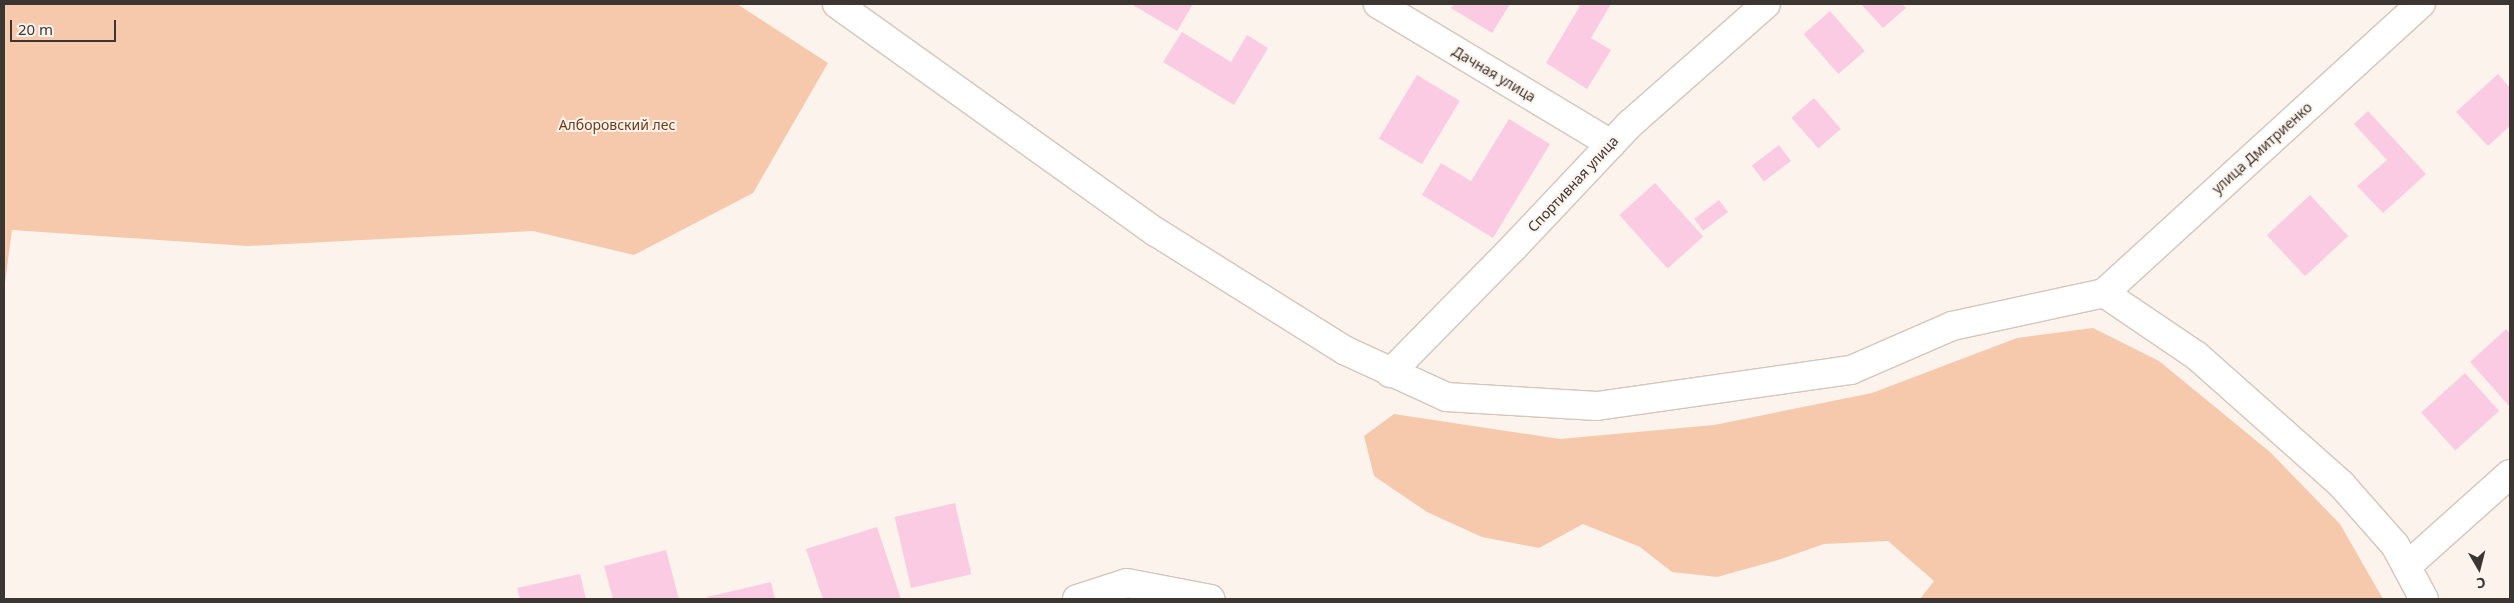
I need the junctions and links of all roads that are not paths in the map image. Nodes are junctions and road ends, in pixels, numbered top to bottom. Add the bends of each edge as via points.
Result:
1 (838, 4) edge
2 (1378, 4) edge
3 (1766, 4) edge
4 (2421, 4) edge
5 (1611, 144) junction
6 (2104, 293) junction
7 (1390, 373) junction
8 (2510, 474) edge
9 (2407, 566) junction
10 (1077, 599) edge
11 (1210, 599) edge
12 (2424, 599) edge

1 - 7 street via 1156,232 1344,350
2 - 5 street, Дачная улица
3 - 5 street, Спортивная улица
4 - 6 street, улица Дмитриенко
5 - 7 street, Спортивная улица
6 - 7 street via 1952,326 1851,370 1597,406 1446,397
6 - 9 street via 2197,356 2258,408 2341,484 2395,545
8 - 9 street
9 - 12 street
10 - 11 street via 1127,583

